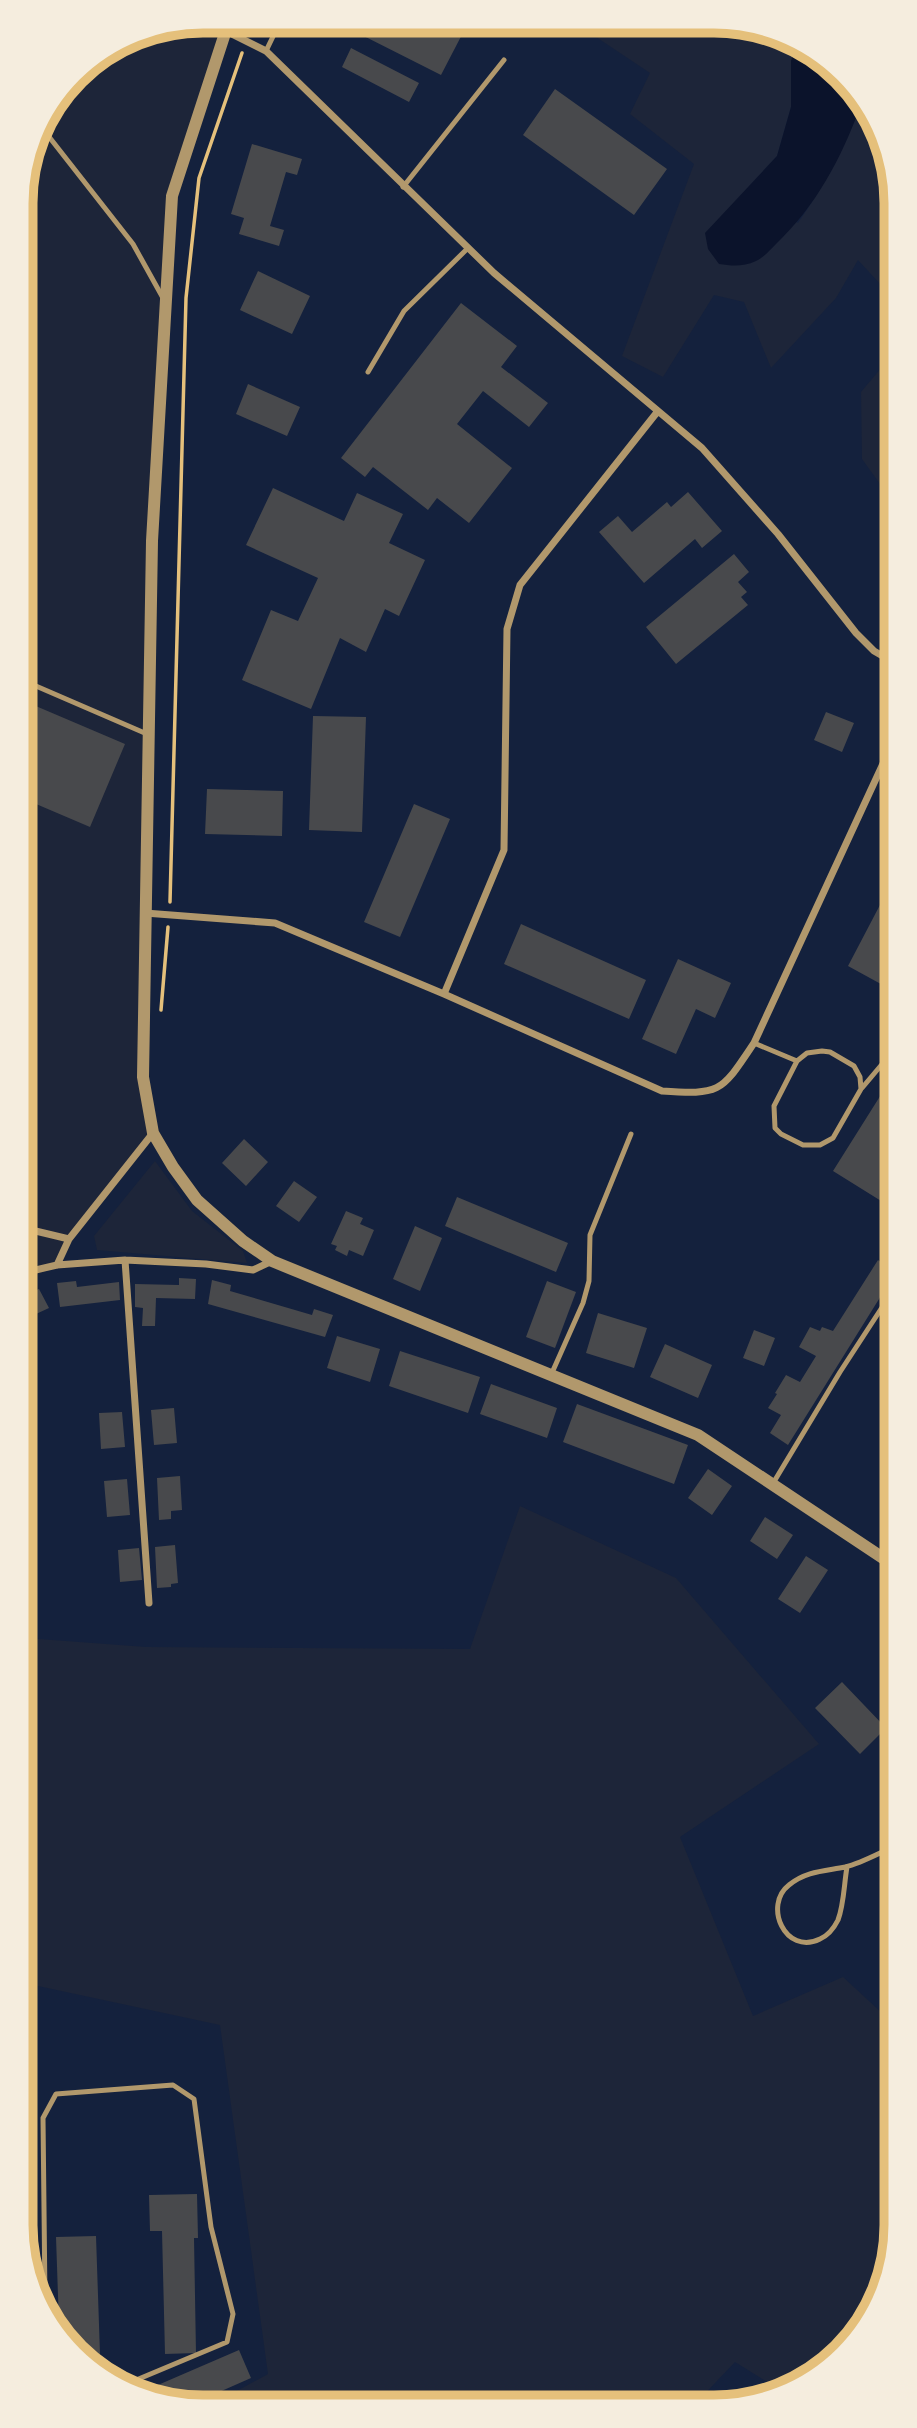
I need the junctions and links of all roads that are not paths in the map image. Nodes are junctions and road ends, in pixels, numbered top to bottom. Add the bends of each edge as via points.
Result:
1 (225, 33) edge
2 (237, 33) edge
3 (275, 33) edge
4 (266, 51) junction
5 (504, 60) dead end
6 (48, 135) edge
7 (403, 187) junction
8 (467, 249) junction
9 (166, 304) junction
10 (368, 372) dead end
11 (658, 411) junction
12 (884, 657) edge
13 (34, 685) edge
14 (147, 734) junction
15 (884, 762) edge
16 (145, 913) junction
17 (444, 994) junction
18 (754, 1043) junction
19 (797, 1061) junction
20 (884, 1063) edge
21 (861, 1089) junction
22 (153, 1133) junction
23 (631, 1134) dead end
24 (33, 1231) edge
25 (69, 1239) junction
26 (125, 1260) junction
27 (272, 1261) junction
28 (57, 1265) junction
29 (33, 1271) edge
30 (883, 1305) edge
31 (551, 1375) junction
32 (772, 1485) junction
33 (883, 1558) edge
34 (149, 1603) dead end
35 (883, 1851) edge
36 (847, 1867) junction
37 (45, 2286) edge
38 (136, 2380) edge

1 - 9 street via 172,196
2 - 4 street
3 - 4 lane
4 - 7 street
5 - 7 lane
6 - 9 lane via 133,244
7 - 8 street
8 - 10 lane via 404,312
8 - 11 street
9 - 14 street via 152,541
11 - 12 street via 702,448 856,633
11 - 17 street via 520,585 507,629 505,850
13 - 14 lane
14 - 16 street
15 - 18 street
16 - 17 street via 275,923
16 - 22 street via 143,1077
17 - 18 street via 662,1091 700,1094 726,1084
18 - 19 lane
19 - 21 lane via 807,1054 830,1052 855,1066
19 - 21 lane via 773,1112 775,1128 803,1145 820,1145 833,1138
20 - 21 lane
22 - 25 street
22 - 27 street via 197,1200
23 - 31 lane via 590,1235 589,1281 583,1303
24 - 25 street
25 - 28 street
26 - 27 street via 253,1270
26 - 28 street
26 - 34 street
27 - 31 street
28 - 29 street
30 - 32 lane
31 - 32 street via 698,1435
32 - 33 street
35 - 36 lane
36 - 36 lane via 837,1923 811,1944 794,1941 778,1914 783,1891 803,1876
37 - 38 lane via 43,2118 55,2094 173,2085 194,2099 211,2227 233,2314 227,2342

